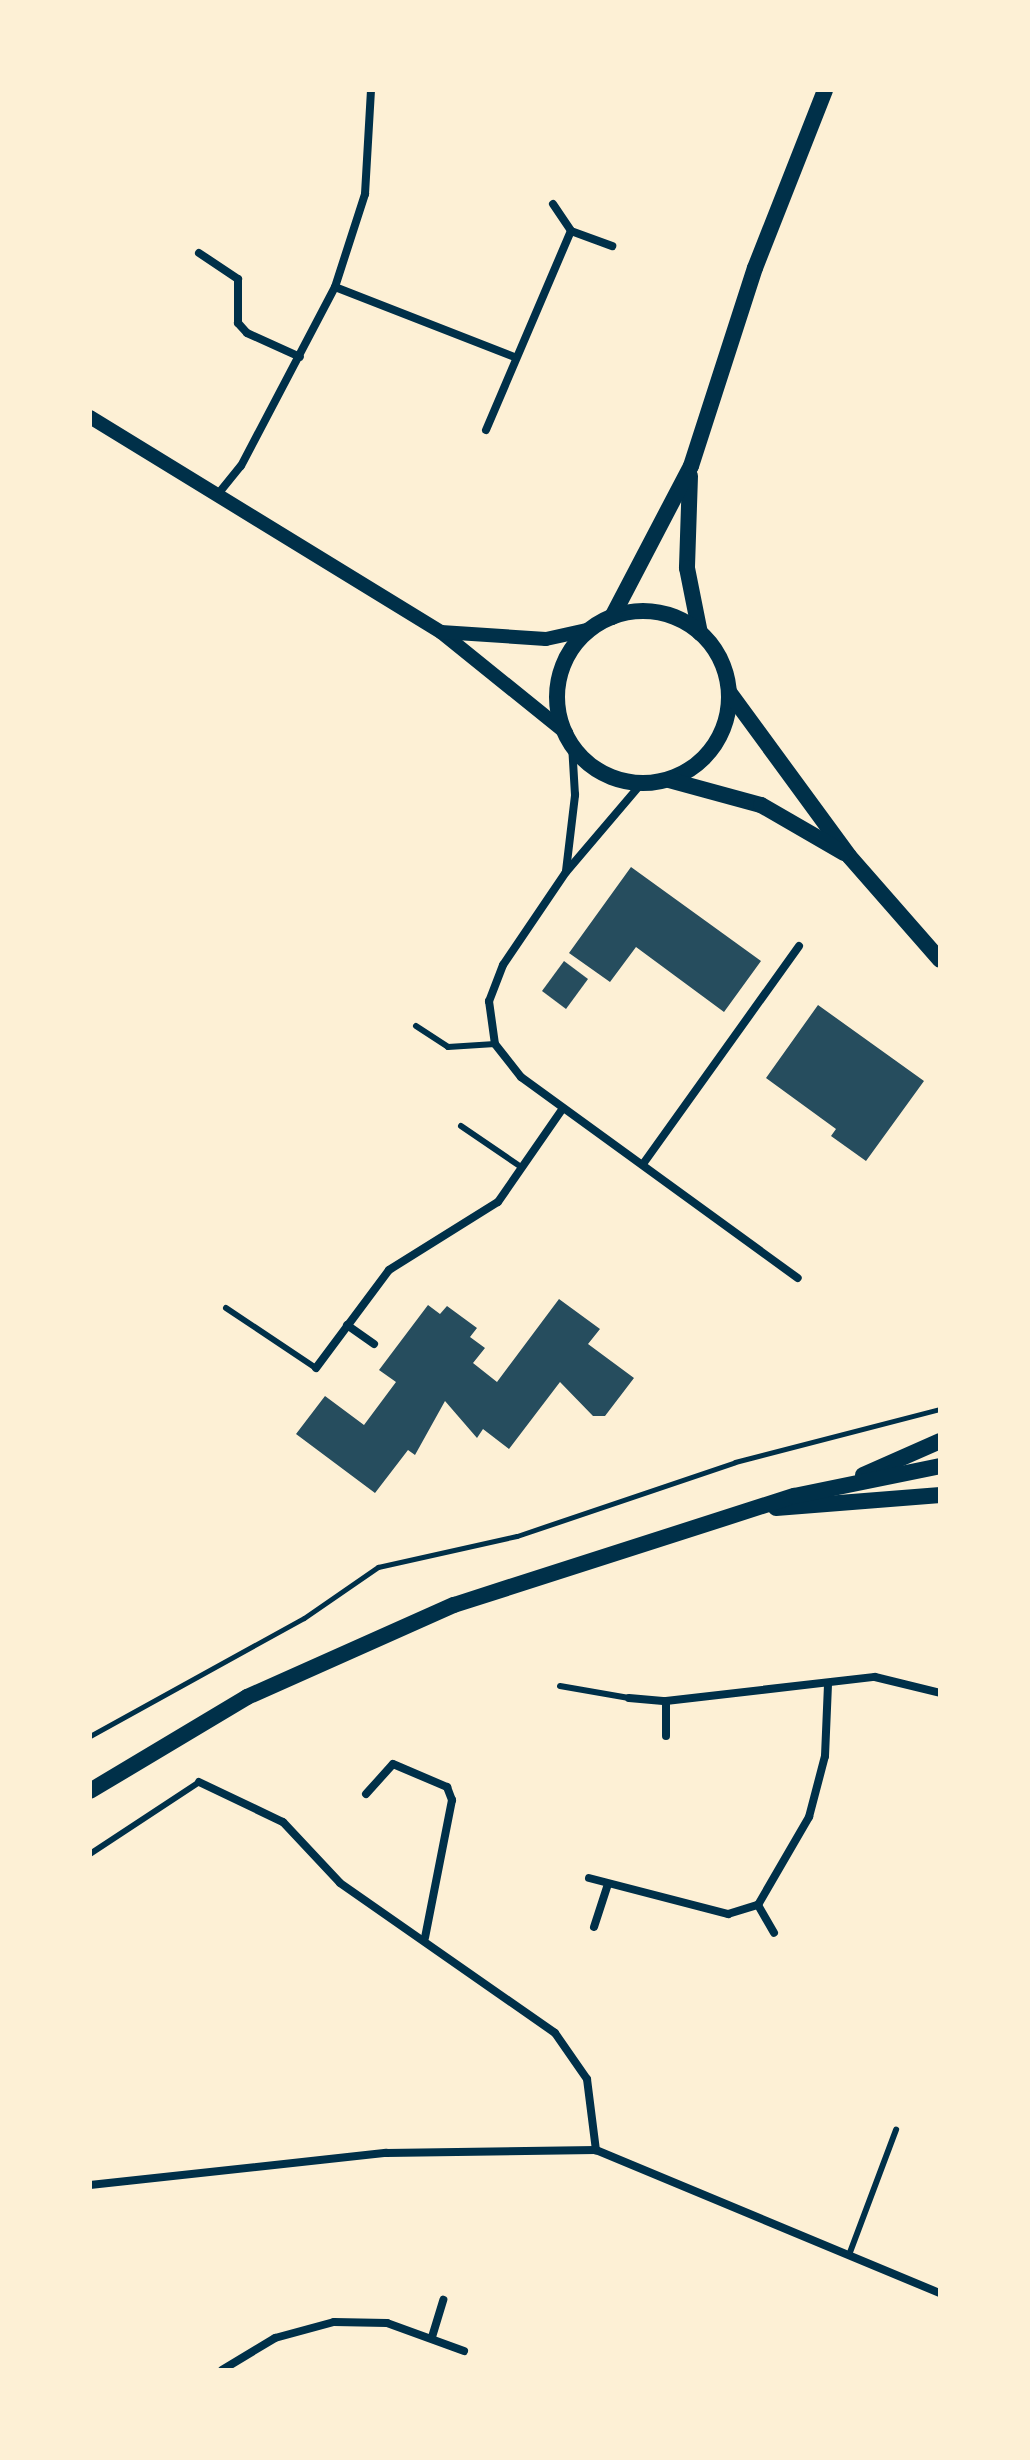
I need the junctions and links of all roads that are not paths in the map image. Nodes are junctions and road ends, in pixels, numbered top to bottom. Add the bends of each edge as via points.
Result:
1 (371, 90) edge
2 (825, 90) edge
3 (553, 204) dead end
4 (571, 231) junction
5 (612, 246) dead end
6 (199, 253) dead end
7 (335, 287) junction
8 (300, 357) junction
9 (515, 357) junction
10 (90, 417) edge
11 (486, 430) dead end
12 (691, 466) junction
13 (218, 494) junction
14 (612, 617) junction
15 (591, 629) junction
16 (441, 632) junction
17 (700, 633) junction
18 (729, 692) junction
19 (569, 739) junction
20 (669, 780) junction
21 (641, 784) junction
22 (849, 856) junction
23 (566, 872) junction
24 (799, 946) dead end
25 (940, 960) edge
26 (416, 1026) dead end
27 (495, 1044) junction
28 (563, 1108) junction
29 (461, 1126) dead end
30 (643, 1164) junction
31 (521, 1167) junction
32 (798, 1278) dead end
33 (226, 1308) dead end
34 (347, 1325) junction
35 (374, 1344) dead end
36 (316, 1368) joint
37 (940, 1441) edge
38 (940, 1466) edge
39 (855, 1480) junction
40 (940, 1495) edge
41 (746, 1509) junction
42 (828, 1683) junction
43 (560, 1686) dead end
44 (940, 1693) edge
45 (629, 1698) joint
46 (666, 1701) junction
47 (666, 1736) dead end
48 (199, 1782) joint
49 (90, 1791) edge
50 (366, 1794) dead end
51 (90, 1854) edge
52 (589, 1878) dead end
53 (608, 1884) junction
54 (758, 1905) junction
55 (594, 1927) dead end
56 (774, 1933) dead end
57 (425, 1937) junction
58 (896, 2130) dead end
59 (596, 2150) junction
60 (90, 2185) edge
61 (849, 2255) junction
62 (940, 2293) edge
63 (443, 2300) dead end
64 (432, 2337) junction
65 (464, 2351) dead end
66 (222, 2370) edge

1 - 7 street via 365,194
2 - 12 main road via 755,268
3 - 4 street
4 - 5 street
4 - 9 street
6 - 8 street via 238,279 238,323 247,333
7 - 8 street
7 - 9 street
8 - 13 street via 241,466
9 - 11 street
10 - 13 street
12 - 14 main road
12 - 17 main road via 687,568
13 - 16 street
14 - 15 main road
14 - 17 main road via 660,613
15 - 16 street via 546,639
15 - 19 main road via 562,668 557,695
16 - 19 street
17 - 18 main road via 723,664
18 - 20 main road via 714,746
18 - 22 main road
19 - 21 main road via 613,778
19 - 23 street via 575,795
20 - 21 main road
20 - 22 main road via 761,805
21 - 23 street
22 - 25 main road
23 - 27 street via 493,985
24 - 30 street
26 - 27 lane via 448,1047
27 - 28 street via 505,1061
28 - 30 street
28 - 31 street
29 - 31 lane
30 - 32 street
31 - 34 street via 485,1215 389,1270
33 - 36 lane
34 - 35 street
34 - 36 street
37 - 39 main road
38 - 39 main road
39 - 41 main road
40 - 41 main road
41 - 49 main road via 547,1571 351,1647 247,1697
42 - 44 street via 908,1680
42 - 46 street
42 - 54 street via 825,1756 809,1817
43 - 45 lane
45 - 46 street
46 - 47 street
48 - 51 lane
48 - 57 street via 283,1822 340,1883
50 - 57 street via 393,1764 447,1787 452,1800
52 - 53 street
53 - 54 street via 728,1914
53 - 55 street
54 - 56 street
57 - 59 street via 539,2020 576,2056 598,2125
58 - 61 lane
59 - 60 street via 386,2153
59 - 61 street
61 - 62 street
63 - 64 street
64 - 65 street
64 - 66 street via 387,2323 334,2322 275,2338

